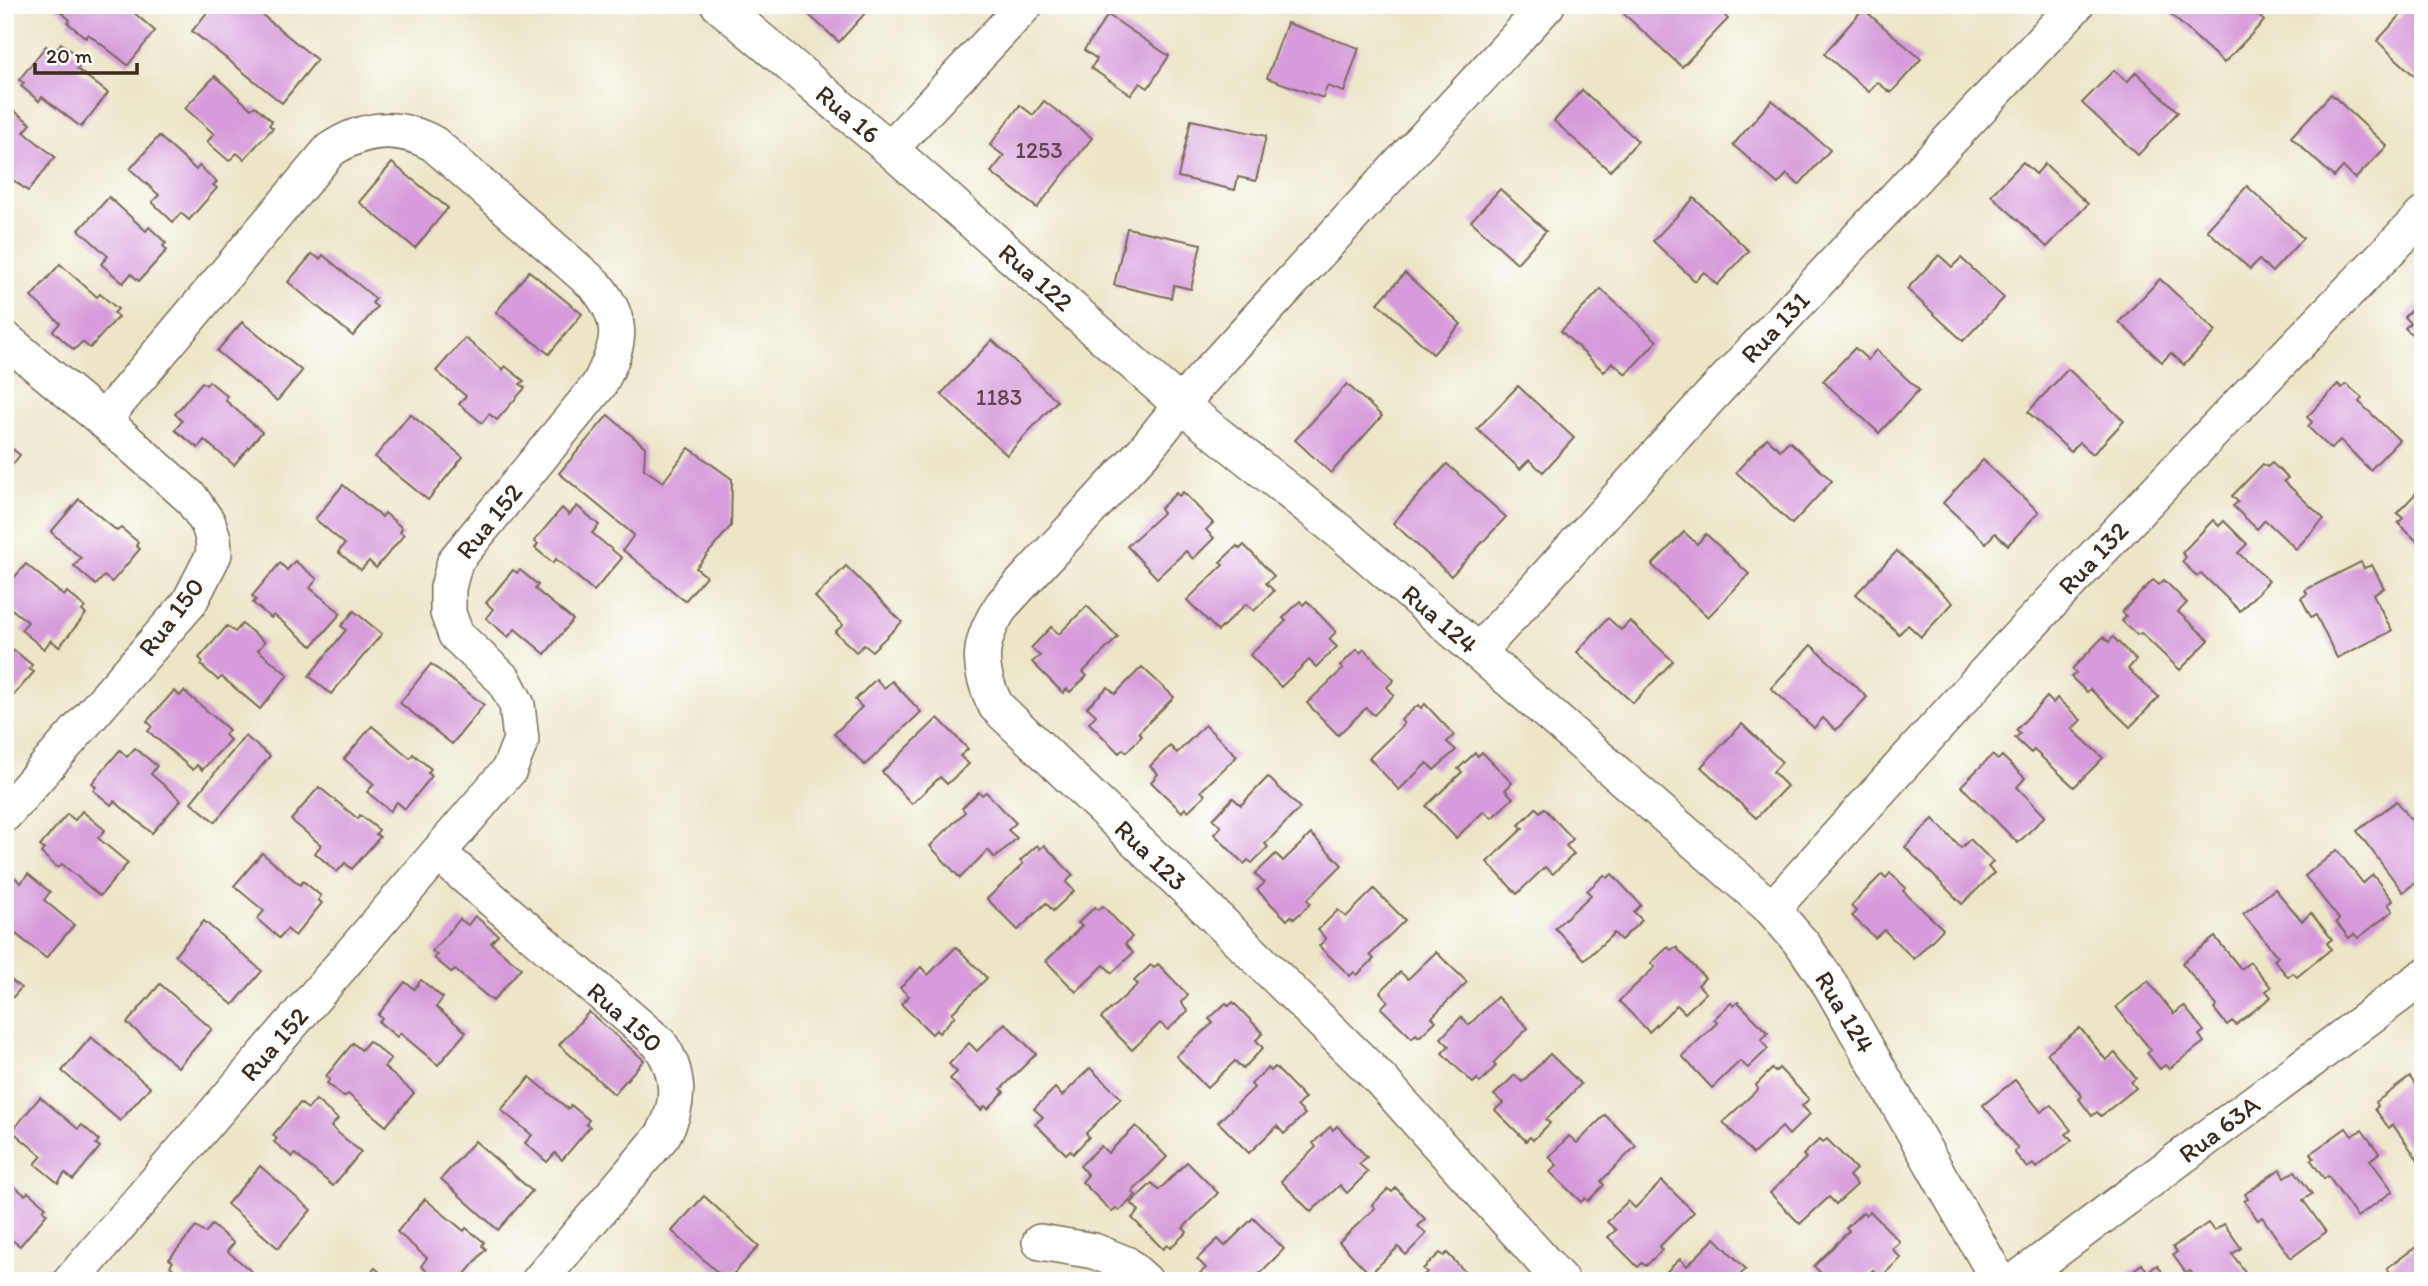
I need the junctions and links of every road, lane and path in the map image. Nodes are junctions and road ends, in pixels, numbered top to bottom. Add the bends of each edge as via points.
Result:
1 (719, 5) edge
2 (1026, 5) edge
3 (1547, 5) edge
4 (2076, 5) edge
5 (890, 149) junction
6 (2423, 215) edge
7 (5, 339) edge
8 (1182, 406) junction
9 (103, 420) junction
10 (1478, 652) junction
11 (5, 814) edge
12 (438, 853) junction
13 (1772, 909) junction
14 (2422, 981) edge
15 (1040, 1241) dead end
16 (71, 1281) edge
17 (539, 1281) edge
18 (1145, 1281) edge
19 (1561, 1281) edge
20 (1999, 1281) edge
21 (2015, 1281) edge

1 - 5 street, Rua 16
2 - 5 street, Rua 16
3 - 8 street
4 - 10 street, Rua 131
5 - 8 street, Rua 122
6 - 13 street, Rua 132 via 2015,640
7 - 9 street, Rua 150
8 - 10 street, Rua 124 via 1344,535
8 - 19 street, Rua 123 via 992,620 983,646 988,690 1009,720 1380,1079
9 - 11 street, Rua 150 via 191,498 208,523 214,554 189,603
9 - 12 street, Rua 152 via 331,150 359,134 401,130 435,144 604,296 618,335 599,386 455,561 448,613 456,635 503,680 517,705 521,740 509,769
10 - 13 street, Rua 124
12 - 16 street, Rua 152
12 - 17 street, Rua 150 via 659,1043 674,1070 676,1101 663,1135
13 - 20 street, Rua 124 via 1831,986
14 - 21 street, Rua 63A
15 - 18 street via 1094,1251 1126,1264

